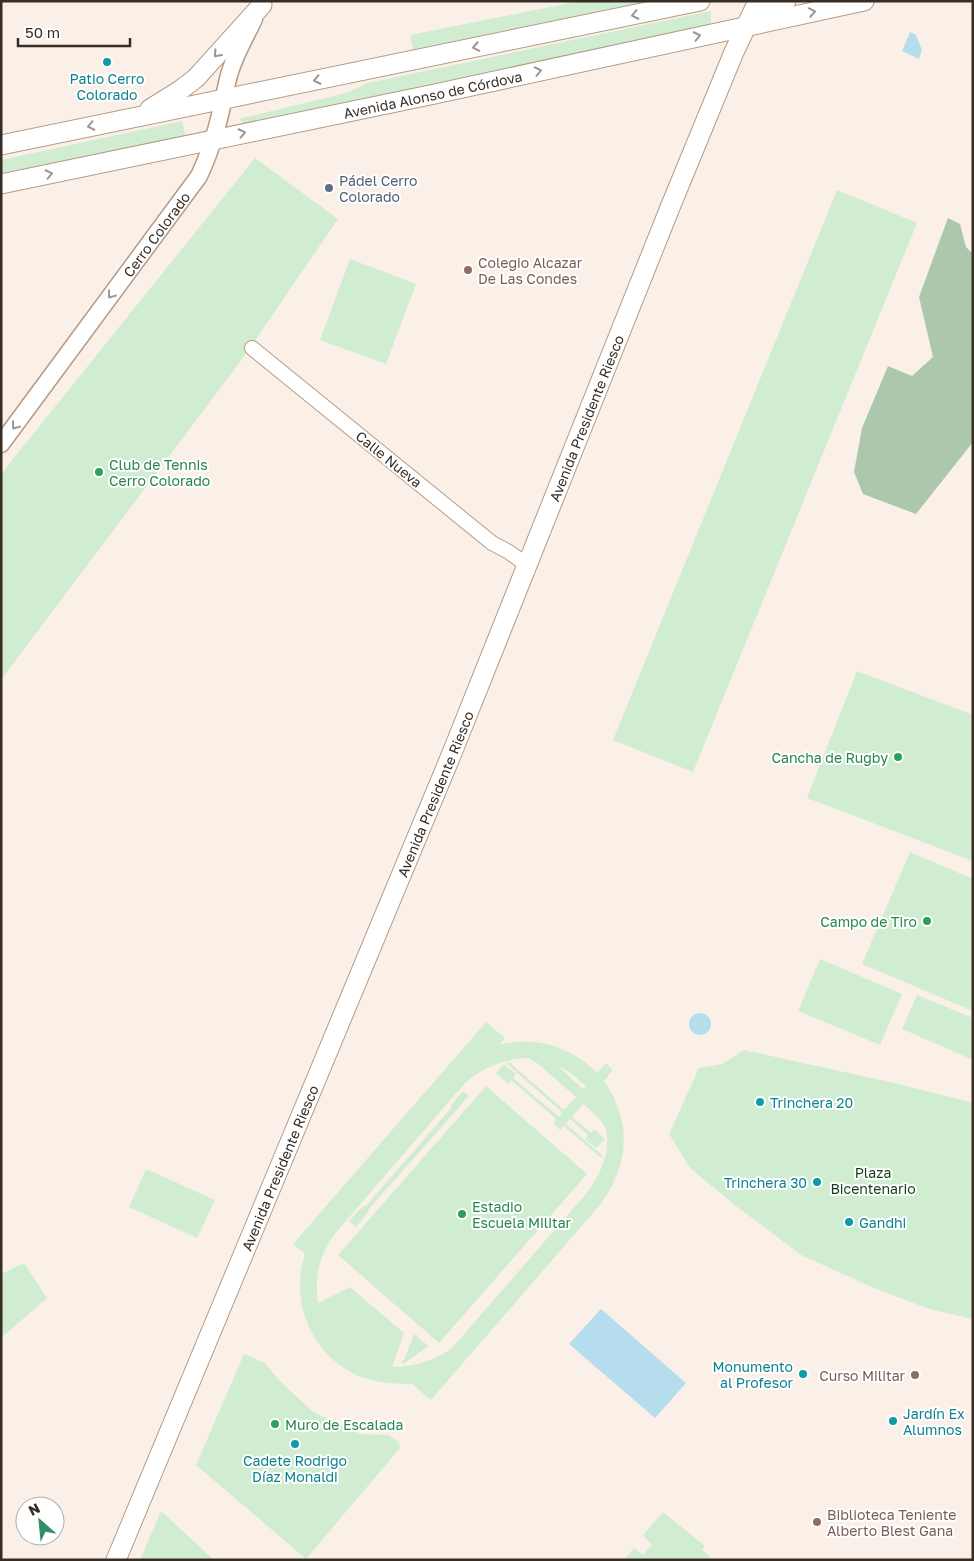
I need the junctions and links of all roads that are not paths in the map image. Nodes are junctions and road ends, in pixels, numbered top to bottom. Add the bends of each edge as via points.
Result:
1 (700, 1) edge
2 (758, 1) edge
3 (786, 1) edge
4 (864, 1) edge
5 (263, 3) edge
6 (747, 25) junction
7 (225, 99) junction
8 (138, 116) junction
9 (215, 139) junction
10 (1, 145) edge
11 (1, 184) edge
12 (252, 348) dead end
13 (1, 444) edge
14 (528, 566) junction
15 (116, 1560) edge

1 -> 7 main road
2 - 6 main road, Avenida Presidente Riesco
3 - 6 main road
6 -> 4 main road, Avenida Alonso de Córdova
5 - 7 street, Cerro Colorado via 236,56
5 -> 8 main road via 196,78
9 -> 6 main road, Avenida Alonso de Córdova
6 - 14 main road, Avenida Presidente Riesco via 669,210
7 - 8 main road
7 - 9 street, Cerro Colorado
8 -> 10 main road
11 -> 9 main road, Avenida Alonso de Córdova
9 -> 13 street, Cerro Colorado via 192,187
12 - 14 street, Calle Nueva via 487,539
14 - 15 main road, Avenida Presidente Riesco

